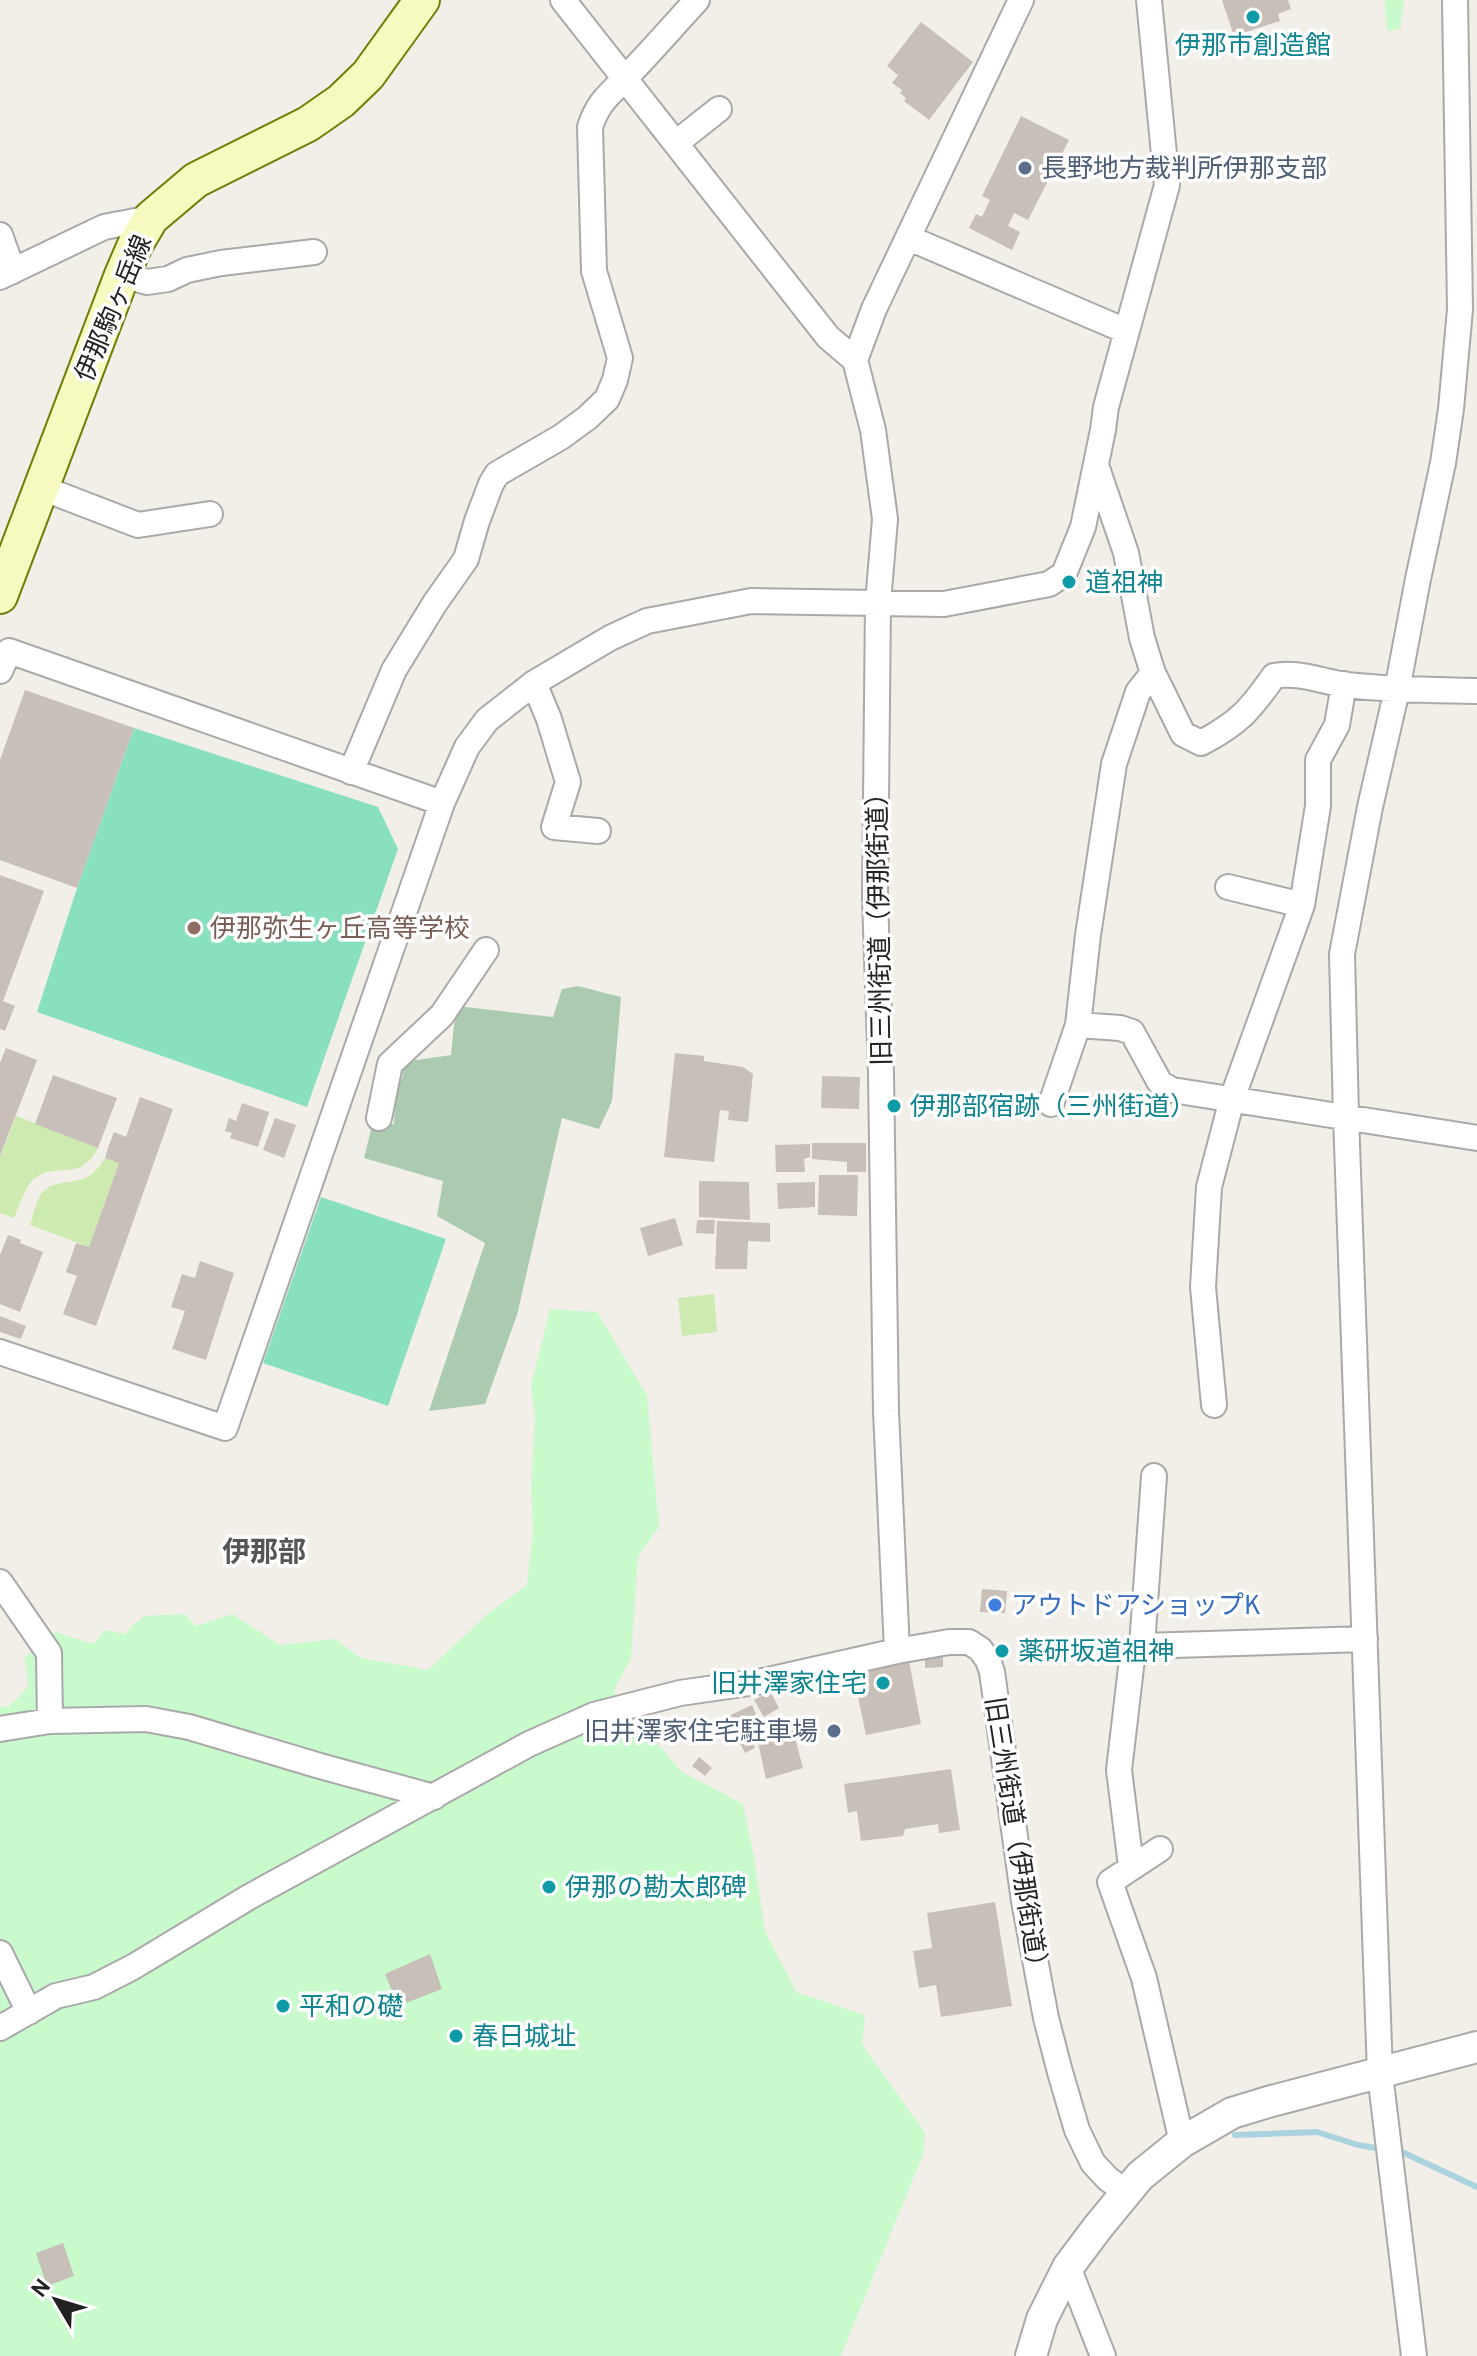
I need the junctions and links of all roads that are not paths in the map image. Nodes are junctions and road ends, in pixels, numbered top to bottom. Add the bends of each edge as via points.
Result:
1 (422, 0) edge
2 (563, 0) edge
3 (1021, 0) edge
4 (1149, 0) edge
5 (1455, 0) edge
6 (688, 3) edge
7 (626, 79) junction
8 (719, 109) dead end
9 (676, 143) junction
10 (151, 218) junction
11 (0, 235) edge
12 (909, 238) junction
13 (314, 252) dead end
14 (7, 274) edge
15 (122, 275) junction
16 (1126, 331) junction
17 (855, 360) junction
18 (1096, 466) junction
19 (42, 488) junction
20 (210, 514) dead end
21 (0, 596) edge
22 (878, 603) junction
23 (0, 671) edge
24 (1153, 673) junction
25 (534, 683) junction
26 (1344, 684) junction
27 (1397, 690) junction
28 (1477, 691) edge
29 (351, 772) junction
30 (442, 803) junction
31 (598, 831) dead end
32 (1228, 887) dead end
33 (1302, 905) junction
34 (486, 950) dead end
35 (1078, 1025) junction
36 (1232, 1099) junction
37 (1051, 1104) dead end
38 (1346, 1116) junction
39 (379, 1118) dead end
40 (1477, 1138) edge
41 (0, 1352) edge
42 (1214, 1405) dead end
43 (1154, 1476) dead end
44 (0, 1582) edge
45 (1365, 1639) junction
46 (1142, 1646) junction
47 (897, 1651) junction
48 (50, 1721) junction
49 (0, 1729) edge
50 (434, 1797) junction
51 (1160, 1849) dead end
52 (1131, 1866) junction
53 (0, 1953) edge
54 (29, 2012) junction
55 (0, 2028) edge
56 (1477, 2047) edge
57 (1380, 2074) junction
58 (1182, 2142) junction
59 (1126, 2192) junction
60 (1068, 2267) junction
61 (1031, 2356) edge
62 (1103, 2356) edge
63 (1414, 2356) edge

1 - 10 main road, 伊那駒ヶ岳線 via 368,75 341,101 308,124 196,180
2 - 7 street
3 - 12 street
4 - 16 street via 1167,185
5 - 27 street via 1460,309 1443,463
6 - 7 street
7 - 9 street
7 - 29 street via 604,97 590,127 594,271 620,358 615,380 607,399 587,418 497,474 466,559 394,670
8 - 9 street
9 - 17 street via 828,337
10 - 14 street via 104,227
10 - 15 main road, 伊那駒ヶ岳線
11 - 14 street
12 - 16 street
12 - 17 street
13 - 15 street via 221,263 147,282
15 - 19 main road, 伊那駒ヶ岳線
16 - 18 street
17 - 22 street, 旧三州街道（伊那街道） via 873,430 885,519
18 - 22 street via 1083,527 1064,574 1049,584 944,604
18 - 24 street via 1126,553
19 - 20 street via 138,525
19 - 21 main road, 伊那駒ヶ岳線
22 - 25 street via 751,601 647,621
22 - 47 street, 旧三州街道（伊那街道） via 875,898
23 - 29 street via 9,651
24 - 26 street via 1183,734 1201,743 1250,709 1274,676 1287,673
24 - 35 street via 1138,692 1114,764
25 - 30 street via 487,720 467,747
25 - 31 street via 568,782 554,827
26 - 27 street
26 - 33 street via 1337,725 1318,760 1318,806
27 - 28 street
27 - 38 street via 1342,954
29 - 30 street
30 - 41 street via 227,1432
32 - 33 street
33 - 36 street
34 - 39 street via 442,1015 390,1064
35 - 36 street via 1132,1032 1160,1083 1172,1090
35 - 37 street
36 - 38 street
36 - 42 street via 1209,1187 1203,1287
38 - 40 street
38 - 45 street
43 - 46 street
44 - 48 street via 49,1653
45 - 46 street
45 - 57 street
46 - 52 street via 1132,1659 1119,1770
47 - 50 street via 594,1715
47 - 59 street, 旧三州街道（伊那街道） via 969,1642 988,1660 1024,1901 1060,2072 1093,2163
48 - 49 street
48 - 50 street via 146,1719 189,1727
50 - 54 street via 133,1967
51 - 52 street
52 - 58 street via 1110,1882 1144,1978
53 - 54 street
54 - 55 street
56 - 57 street
57 - 58 street via 1232,2113
57 - 63 street
58 - 59 street
59 - 60 street
60 - 61 street via 1042,2319
60 - 62 street

